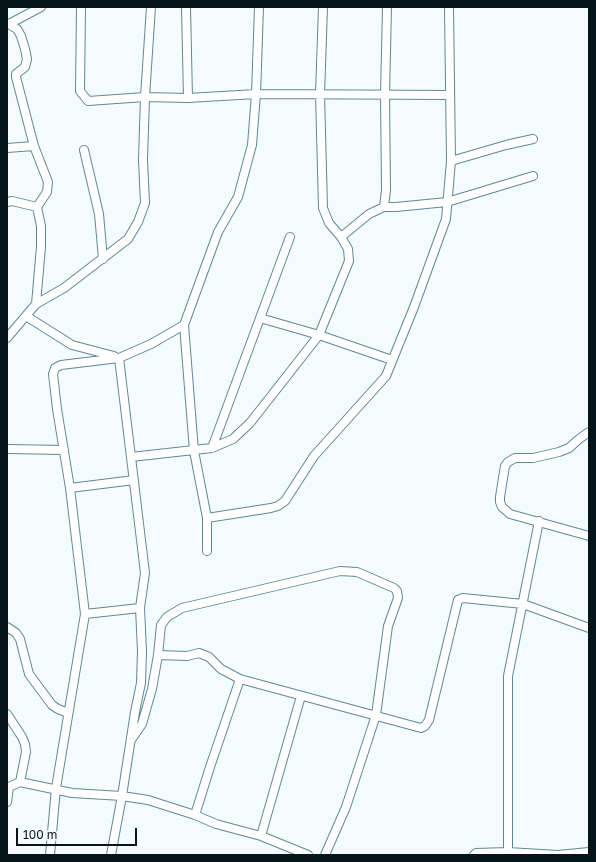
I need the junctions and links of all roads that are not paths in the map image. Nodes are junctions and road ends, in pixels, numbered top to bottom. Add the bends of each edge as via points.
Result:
1 (41, 7) edge
2 (81, 7) edge
3 (151, 7) edge
4 (186, 7) edge
5 (259, 7) edge
6 (323, 7) edge
7 (387, 7) edge
8 (449, 7) edge
9 (8, 24) edge
10 (256, 94) junction
11 (320, 94) junction
12 (385, 95) junction
13 (450, 95) junction
14 (145, 97) junction
15 (188, 98) junction
16 (532, 139) dead end
17 (34, 146) junction
18 (7, 148) edge
19 (84, 150) dead end
20 (451, 161) junction
21 (532, 176) dead end
22 (7, 202) edge
23 (447, 202) junction
24 (38, 207) junction
25 (384, 207) junction
26 (290, 237) dead end
27 (341, 237) junction
28 (103, 259) junction
29 (36, 304) junction
30 (26, 316) junction
31 (260, 318) junction
32 (184, 325) junction
33 (319, 335) junction
34 (7, 338) edge
35 (119, 358) junction
36 (392, 360) junction
37 (589, 432) edge
38 (212, 448) junction
39 (7, 449) edge
40 (64, 450) junction
41 (194, 450) junction
42 (132, 457) junction
43 (134, 480) junction
44 (70, 488) junction
45 (207, 518) junction
46 (539, 521) junction
47 (589, 536) edge
48 (207, 551) dead end
49 (523, 604) junction
50 (140, 608) junction
51 (85, 614) junction
52 (7, 627) edge
53 (589, 628) edge
54 (158, 654) junction
55 (240, 679) junction
56 (300, 696) junction
57 (68, 713) junction
58 (7, 714) edge
59 (376, 715) junction
60 (131, 740) junction
61 (20, 782) junction
62 (8, 785) edge
63 (56, 788) junction
64 (122, 796) junction
65 (7, 802) edge
66 (195, 815) junction
67 (261, 836) junction
68 (508, 852) junction
69 (589, 852) edge
70 (50, 855) edge
71 (111, 855) edge
72 (308, 855) edge
73 (325, 855) edge
74 (474, 855) edge

1 - 9 street
2 - 14 street via 80,91 83,97 88,101
3 - 14 street
4 - 15 street
5 - 10 street
6 - 11 street
7 - 12 street
8 - 13 street
9 - 17 street via 17,29 25,49 25,67 16,74 16,77
10 - 11 street
10 - 15 street
10 - 32 street via 252,145 238,197 218,232
11 - 12 street
11 - 27 street via 323,208 328,223
12 - 13 street
12 - 25 street
13 - 20 street
14 - 15 street
14 - 28 street via 145,203 128,239
16 - 20 street
17 - 18 street
17 - 24 street via 48,182 47,192
19 - 28 street via 100,214
20 - 23 street
21 - 23 street
22 - 24 street
23 - 25 street
23 - 36 street via 446,219
24 - 29 street via 41,247
25 - 27 street via 369,214
26 - 31 street
27 - 33 street via 348,249 349,261
28 - 29 street via 64,288
29 - 30 street
30 - 34 street
30 - 35 street via 72,345
31 - 33 street
31 - 38 street
32 - 35 street via 151,344
32 - 41 street
33 - 36 street
33 - 38 street via 250,423 233,440
35 - 40 street via 61,365 55,368 53,374
35 - 42 street
36 - 45 street via 386,376 314,456 285,501 272,508
37 - 46 street via 569,448 533,458 515,458 505,466 500,497 502,506 510,514
38 - 41 street
39 - 40 street
40 - 44 street
41 - 42 street
41 - 45 street
42 - 43 street
43 - 44 street
43 - 50 street via 145,573
44 - 51 street
45 - 48 street
46 - 47 street
46 - 49 street
49 - 53 street
49 - 59 street via 463,598 458,600 429,720 425,726 415,727
49 - 68 street via 508,676
50 - 51 street
50 - 60 street via 142,683
51 - 57 street
52 - 57 street via 20,639 29,674 52,705
54 - 55 street via 187,656 199,653
54 - 59 street via 161,625 167,617 182,608 340,570 357,572 394,588 398,598 388,626
54 - 60 street via 142,724
55 - 56 street
55 - 66 street
56 - 59 street
56 - 67 street
57 - 63 street
58 - 61 street via 25,744 26,752
59 - 73 street via 346,807
60 - 64 street
61 - 62 street
61 - 63 street
62 - 65 street
63 - 64 street via 72,793
63 - 70 street
64 - 66 street via 148,800
64 - 71 street
66 - 67 street via 216,824
67 - 72 street
68 - 69 street
68 - 74 street

